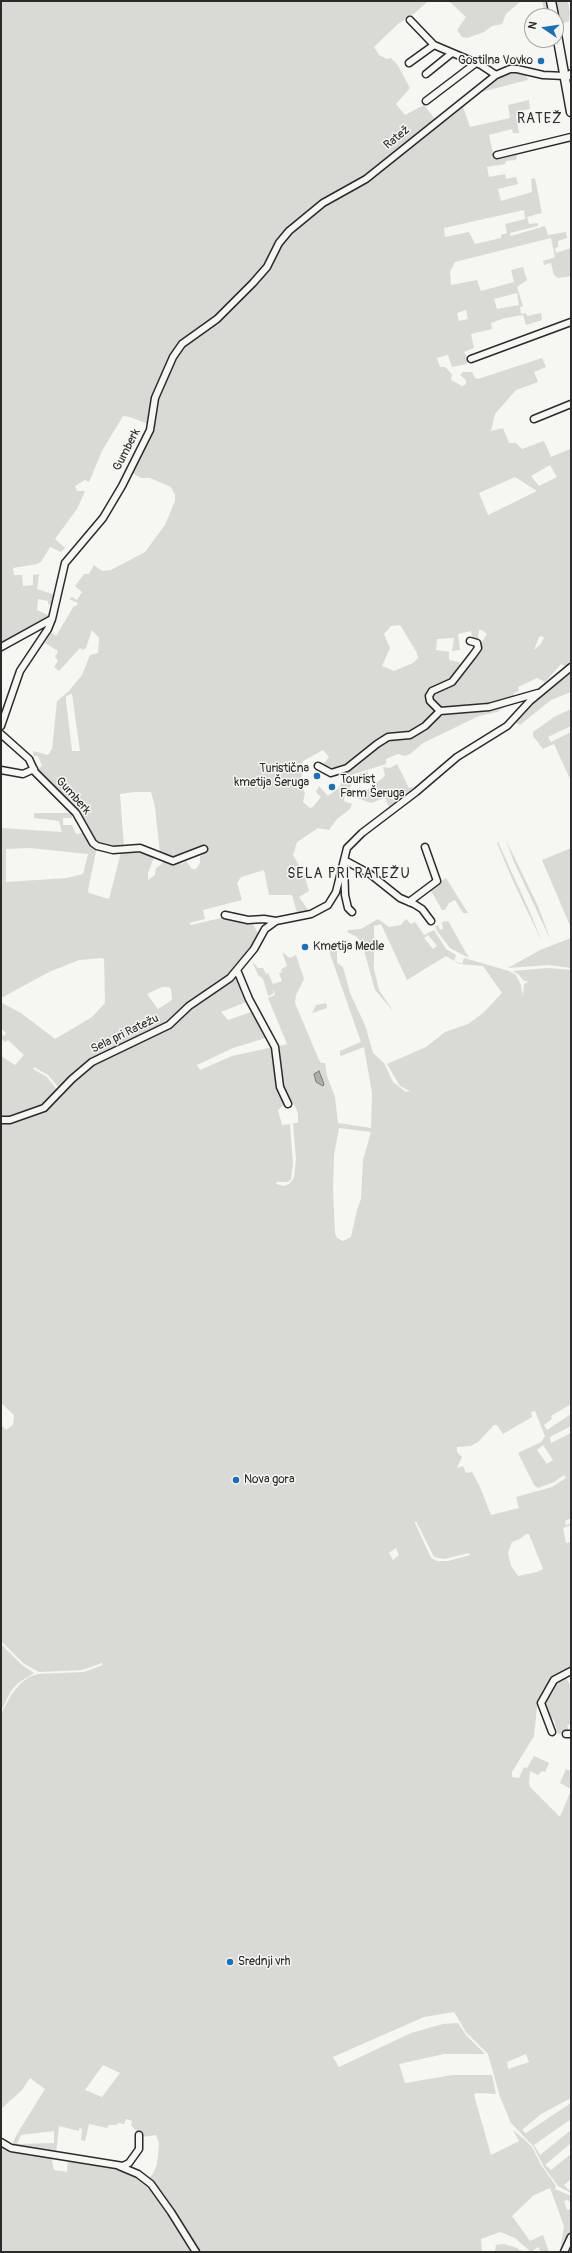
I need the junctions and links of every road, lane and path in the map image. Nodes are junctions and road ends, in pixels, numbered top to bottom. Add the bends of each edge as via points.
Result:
1 (410, 20) dead end
2 (434, 45) junction
3 (559, 48) edge
4 (452, 53) junction
5 (409, 63) dead end
6 (476, 63) junction
7 (426, 74) dead end
8 (496, 75) junction
9 (567, 76) edge
10 (426, 101) dead end
11 (571, 112) edge
12 (571, 137) edge
13 (497, 155) dead end
14 (267, 267) joint
15 (571, 322) edge
16 (471, 359) dead end
17 (571, 404) edge
18 (534, 419) dead end
19 (52, 618) junction
20 (470, 641) dead end
21 (1, 647) edge
22 (571, 667) edge
23 (545, 690) junction
24 (519, 700) junction
25 (523, 708) junction
26 (440, 711) junction
27 (1, 726) edge
28 (1, 734) edge
29 (318, 766) dead end
30 (34, 769) junction
31 (1, 770) edge
32 (425, 847) dead end
33 (204, 849) dead end
34 (344, 860) junction
35 (409, 902) junction
36 (352, 912) dead end
37 (225, 915) dead end
38 (276, 920) junction
39 (431, 921) dead end
40 (237, 970) junction
41 (288, 1104) dead end
42 (1, 1120) edge
43 (571, 1671) edge
44 (552, 1732) dead end
45 (139, 2135) dead end
46 (1, 2142) edge
47 (116, 2165) junction
48 (571, 2237) edge
49 (196, 2252) edge
50 (564, 2252) edge

1 - 2 street
2 - 4 street
2 - 5 street
3 - 9 main road
4 - 6 street
4 - 7 street
6 - 8 street
6 - 10 street
8 - 9 street, Ratež via 517,69 543,75
8 - 14 street, Ratež via 366,179 324,203 289,231 278,243
9 - 11 main road
12 - 13 street
14 - 19 street, Gumberk via 217,319 182,344 173,357 155,398 150,430 122,486 103,518 65,563
15 - 16 street
17 - 18 street
19 - 21 street
19 - 27 street, Gumberk via 48,629 20,671
20 - 26 street via 477,643 478,648 473,655 452,682 432,691 429,696 430,701
22 - 23 street
23 - 24 street
23 - 25 street
24 - 25 street
24 - 26 street via 474,710
25 - 34 street via 507,726 457,757 362,833 347,848
26 - 29 street via 425,726 410,735 388,737 347,768 331,772
28 - 30 street, Gumberk via 29,759
30 - 31 street via 23,774
30 - 33 street, Gumberk via 80,818 97,846 113,850 140,848 173,861
32 - 35 street via 438,881
34 - 35 street via 370,874
34 - 36 street via 345,895 348,908
34 - 38 street via 336,892 328,905 305,916
35 - 39 street via 422,909
37 - 38 street via 248,920
38 - 40 street, Sela pri Ratežu via 261,935 254,949
40 - 41 street via 249,1000 275,1047 280,1087
40 - 42 street, Sela pri Ratežu via 224,983 189,1006 169,1025 92,1062 44,1108 10,1120
43 - 44 street via 554,1680 541,1703
45 - 47 street via 139,2149 129,2163
46 - 47 street via 11,2148
47 - 49 street via 138,2174 151,2184
48 - 50 street

